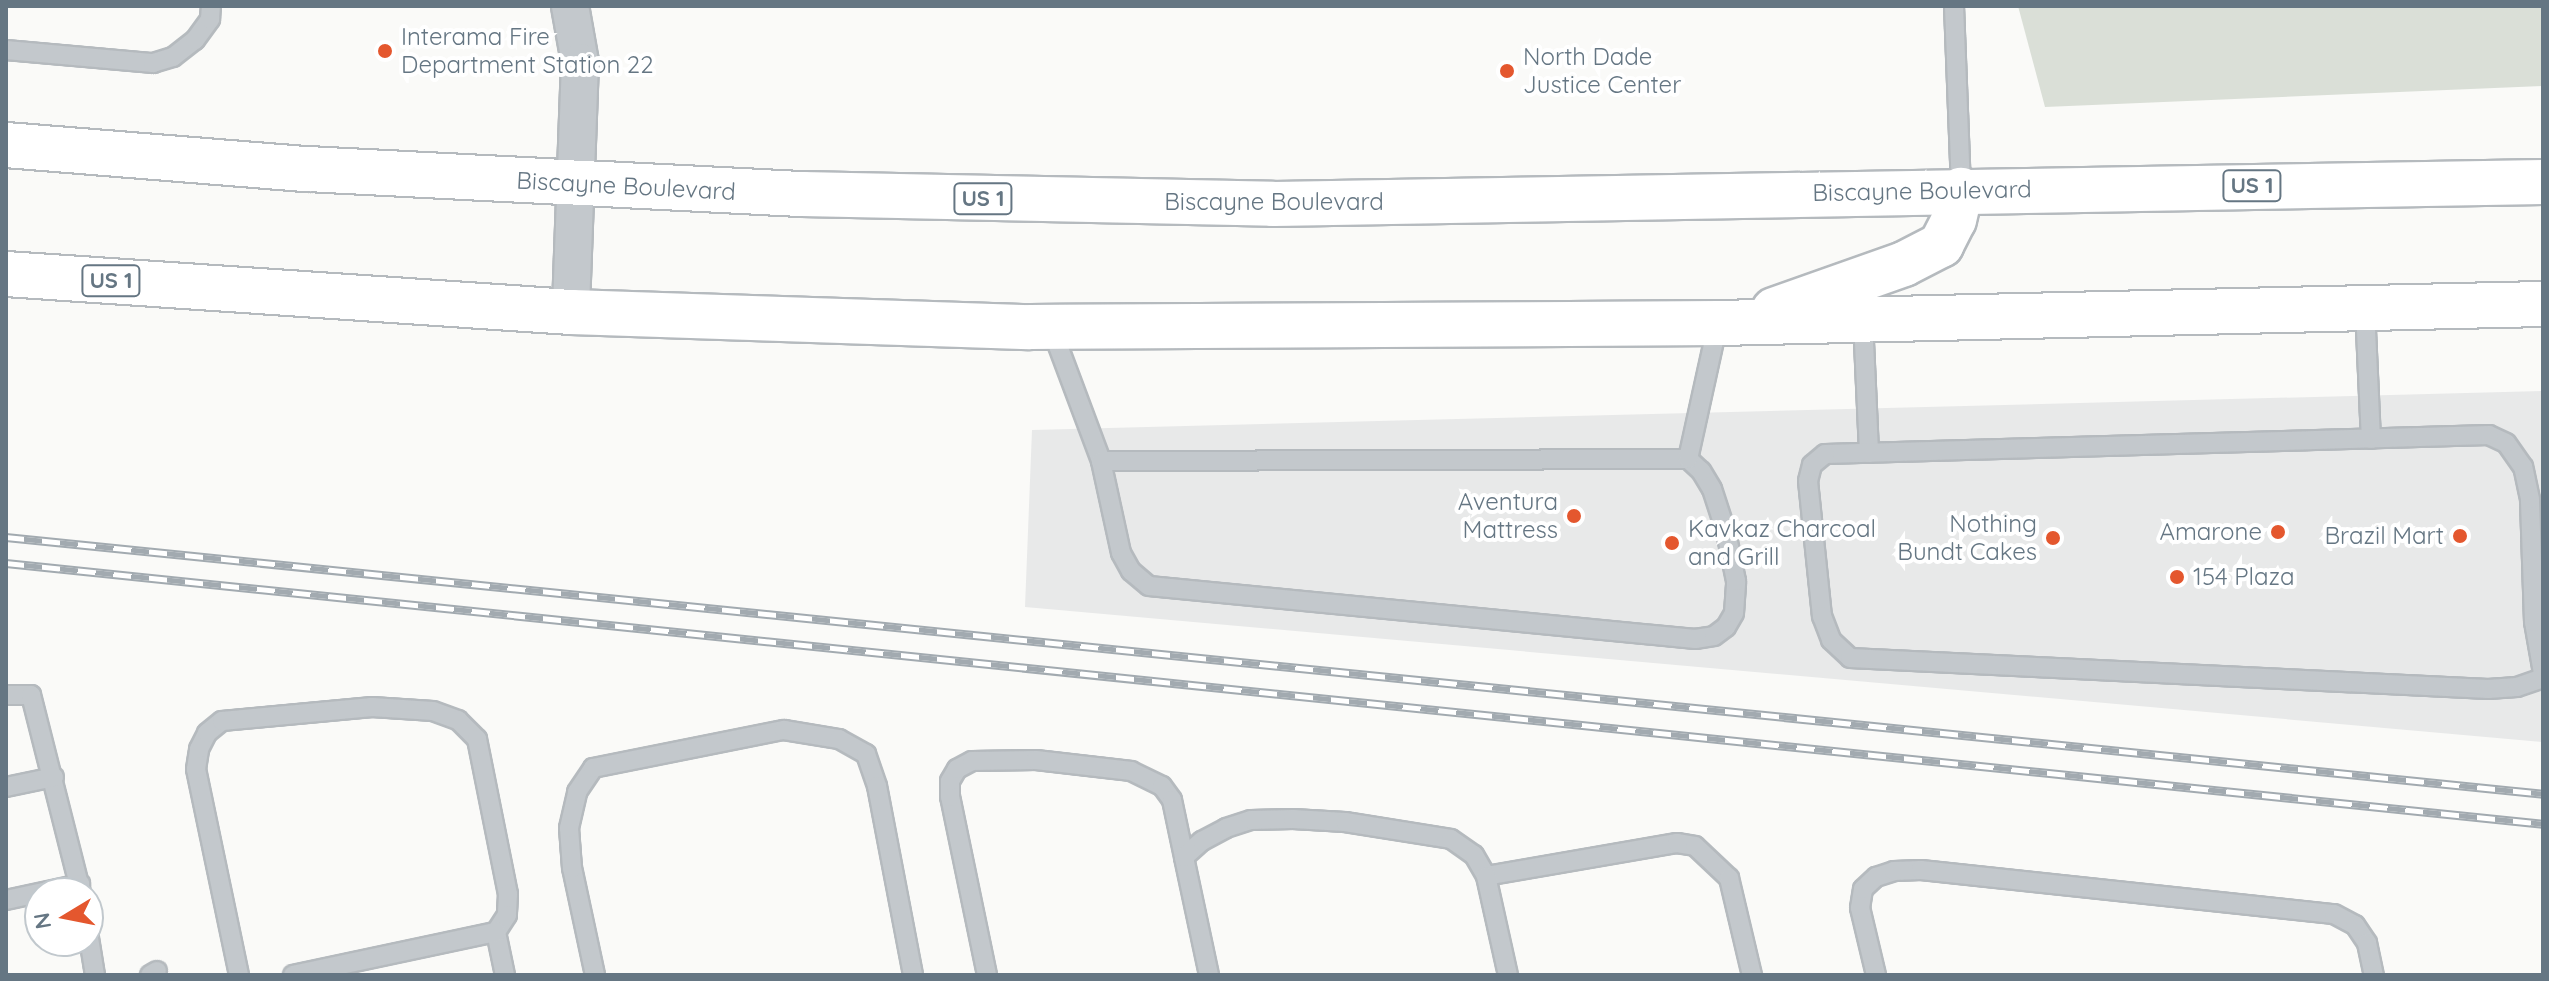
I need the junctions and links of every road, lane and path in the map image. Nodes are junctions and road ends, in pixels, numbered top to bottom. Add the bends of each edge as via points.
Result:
1 (211, 6) edge
2 (570, 6) edge
3 (1954, 6) edge
4 (6, 50) edge
5 (6, 145) edge
6 (2543, 182) edge
7 (577, 183) junction
8 (1961, 190) junction
9 (6, 274) edge
10 (2543, 304) edge
11 (2365, 308) junction
12 (571, 312) junction
13 (1863, 320) junction
14 (1729, 323) junction
15 (1051, 327) junction
16 (2371, 439) junction
17 (1869, 453) junction
18 (1688, 459) junction
19 (1101, 461) junction
20 (2543, 675) edge
21 (6, 695) edge
22 (54, 777) junction
23 (6, 787) edge
24 (1184, 857) junction
25 (1486, 876) junction
26 (78, 877) edge
27 (496, 932) junction
28 (239, 975) edge
29 (293, 975) edge
30 (505, 975) edge
31 (595, 975) edge
32 (913, 975) edge
33 (987, 975) edge
34 (1209, 975) edge
35 (1508, 975) edge
36 (1752, 975) edge
37 (1876, 975) edge
38 (2374, 975) edge

1 - 4 lane via 210,19 195,40 173,57 153,63
2 - 7 street via 580,62
3 - 8 lane
5 - 7 main road, Biscayne Boulevard / US 1
6 - 8 main road, Biscayne Boulevard / US 1
7 - 8 main road, Biscayne Boulevard / US 1 via 802,194 1273,204
7 - 12 street
8 - 14 main road via 1941,245 1904,264
9 - 12 main road, US 1
10 - 11 main road, US 1
11 - 13 main road, US 1
11 - 16 lane
12 - 15 main road, US 1
13 - 14 main road, US 1
13 - 17 lane
14 - 15 main road, US 1
14 - 18 lane
15 - 19 lane
16 - 17 lane
16 - 20 lane via 2489,435 2506,443 2523,467 2530,499 2534,622
17 - 20 lane via 1825,454 1812,465 1808,481 1822,616 1831,640 1850,658 2488,689 2517,687
18 - 19 lane
18 - 19 lane via 1712,489 1736,581 1734,613 1726,627 1714,636 1695,639 1149,586 1131,571 1121,553
21 - 22 lane via 31,695
22 - 23 lane
22 - 26 lane
24 - 25 lane via 1214,834 1251,820 1345,822 1451,839 1474,855
24 - 33 lane via 1172,800 1147,777 1036,760 972,761 957,769 950,797
24 - 34 lane
25 - 35 lane
25 - 36 lane via 1677,843 1695,846 1729,878
27 - 28 lane via 507,915 508,894 477,739 458,720 433,711 372,707 222,721 207,733 196,769
27 - 29 lane
27 - 30 lane
31 - 32 lane via 572,868 569,828 577,792 593,768 784,730 839,739 866,754 877,786
37 - 38 lane via 1860,908 1863,889 1894,871 1921,870 2334,914 2355,925 2367,943

